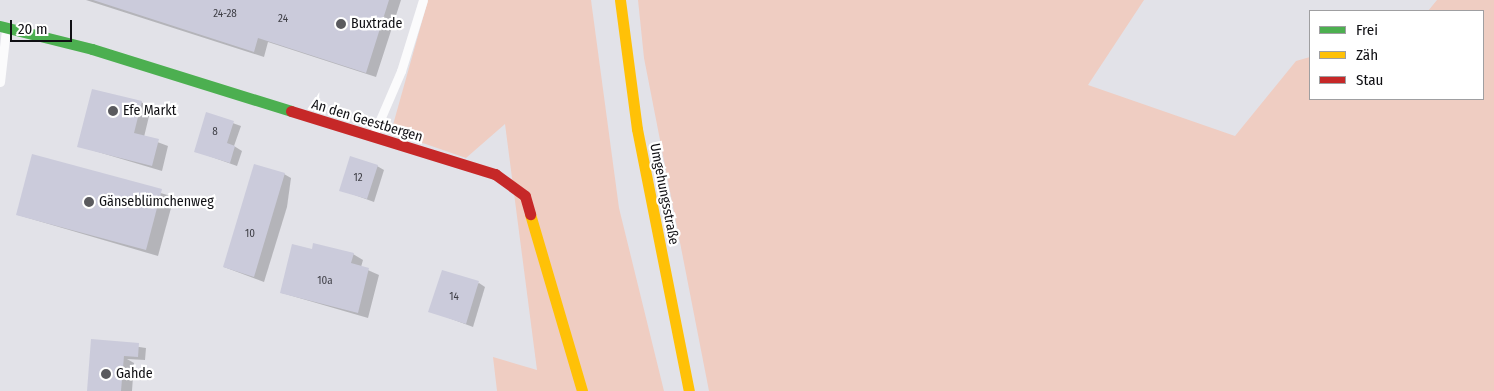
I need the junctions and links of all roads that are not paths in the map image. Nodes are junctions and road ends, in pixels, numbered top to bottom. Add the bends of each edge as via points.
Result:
1 (423, 0) edge
2 (620, 0) edge
3 (3, 26) edge
4 (0, 82) edge
5 (372, 138) junction
6 (582, 391) edge
7 (689, 391) edge

1 - 5 lane via 401,71
2 - 7 street, Umgehungsstraße via 636,129
3 - 4 lane
3 - 5 street, An den Geestbergen
5 - 6 street, An den Geestbergen via 495,174 525,196

